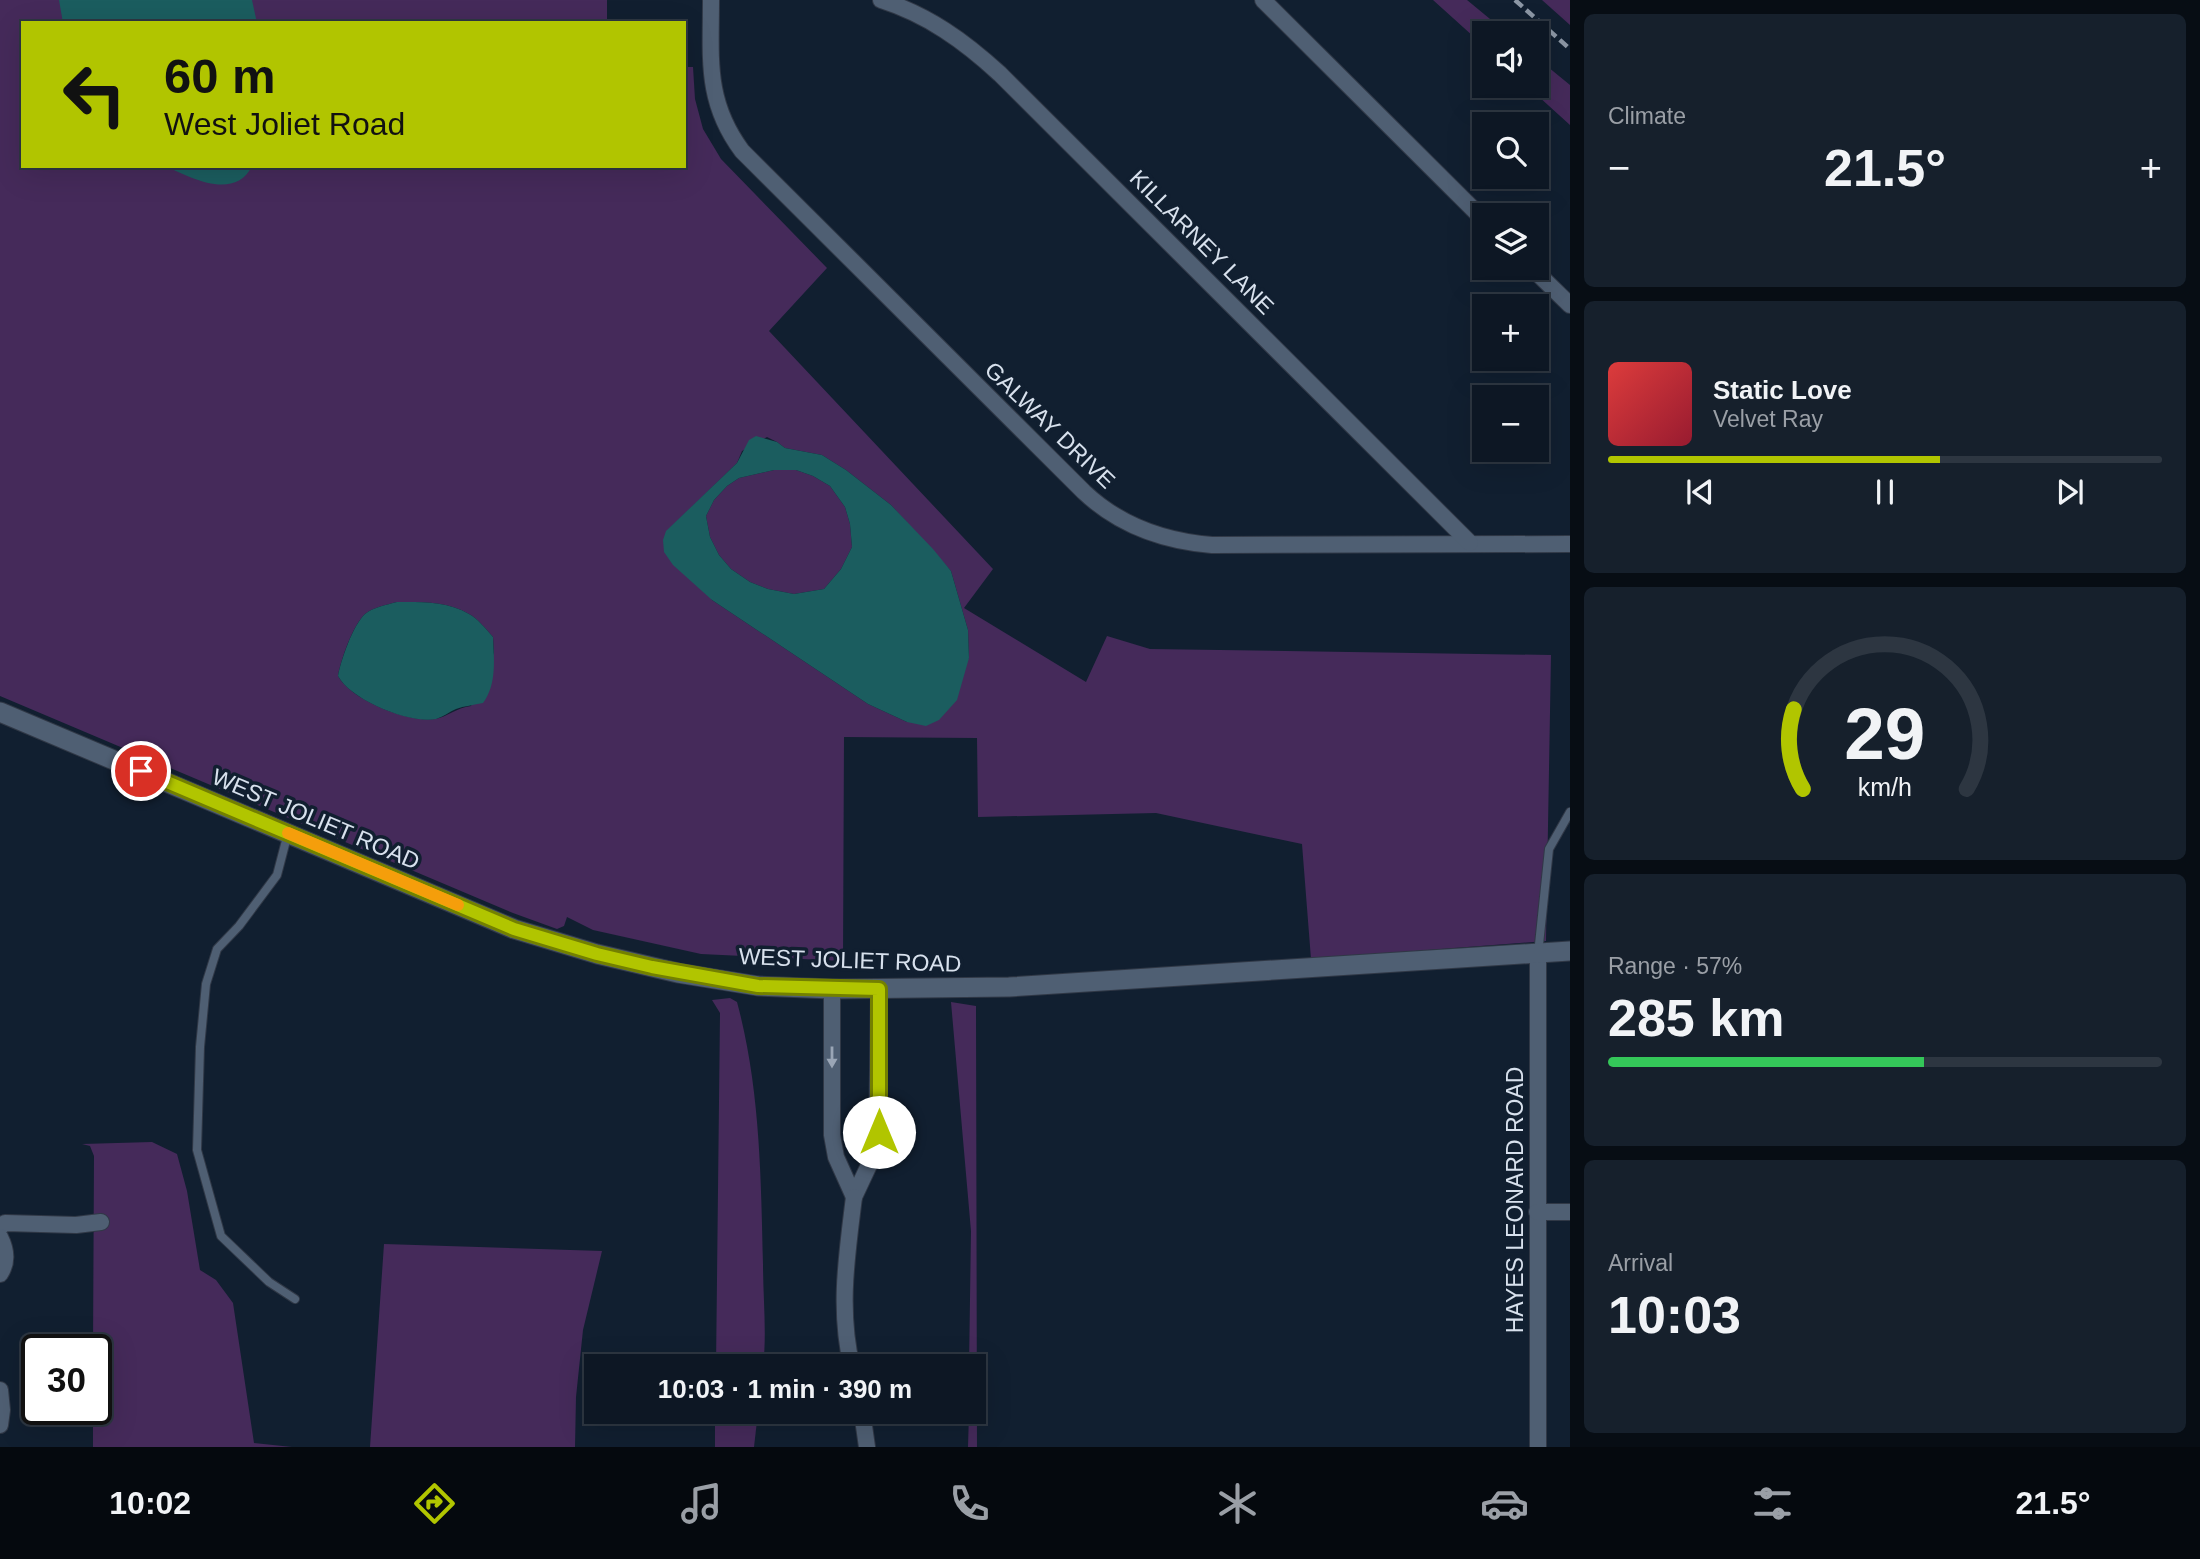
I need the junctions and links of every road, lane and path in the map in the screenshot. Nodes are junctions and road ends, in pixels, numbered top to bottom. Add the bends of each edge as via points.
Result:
1 (711, 0) edge
2 (881, 0) edge
3 (1263, 0) edge
4 (1472, 208) edge
5 (1544, 280) edge
6 (1570, 305) edge
7 (1470, 543) junction
8 (1570, 544) edge
9 (0, 712) edge
10 (1570, 812) edge
11 (288, 833) junction
12 (1570, 951) edge
13 (1538, 954) junction
14 (832, 989) junction
15 (879, 989) junction
16 (854, 1197) junction
17 (1537, 1212) junction
18 (1570, 1212) edge
19 (101, 1222) dead end
20 (0, 1227) edge
21 (0, 1237) edge
22 (0, 1274) edge
23 (295, 1299) dead end
24 (850, 1354) edge
25 (0, 1390) edge
26 (864, 1424) edge
27 (0, 1425) edge
28 (867, 1447) edge
29 (1538, 1447) edge

1 - 7 street, GALWAY DRIVE via 713,90 727,128 743,151 1108,512 1162,537 1195,543
2 - 7 street, KILLARNEY LANE via 950,32 1000,74
3 - 4 street
5 - 6 street
7 - 8 street, GALWAY DRIVE
9 - 11 main road, WEST JOLIET ROAD
10 - 13 lane via 1549,849
11 - 14 main road, WEST JOLIET ROAD via 514,929 597,954 758,986
11 - 23 lane via 277,875 217,949 206,984 197,1150 221,1236
12 - 13 main road, WEST JOLIET ROAD
13 - 15 main road, WEST JOLIET ROAD via 1009,988
13 - 17 street, HAYES LEONARD ROAD
14 - 15 main road, WEST JOLIET ROAD
14 -> 16 street via 832,1135 836,1157
15 - 16 street via 877,1148
16 - 24 street via 845,1270 844,1314
17 - 18 street
17 - 29 street, HAYES LEONARD ROAD
19 - 20 street via 5,1223
21 - 22 street via 6,1250
25 - 27 street
26 - 28 street

